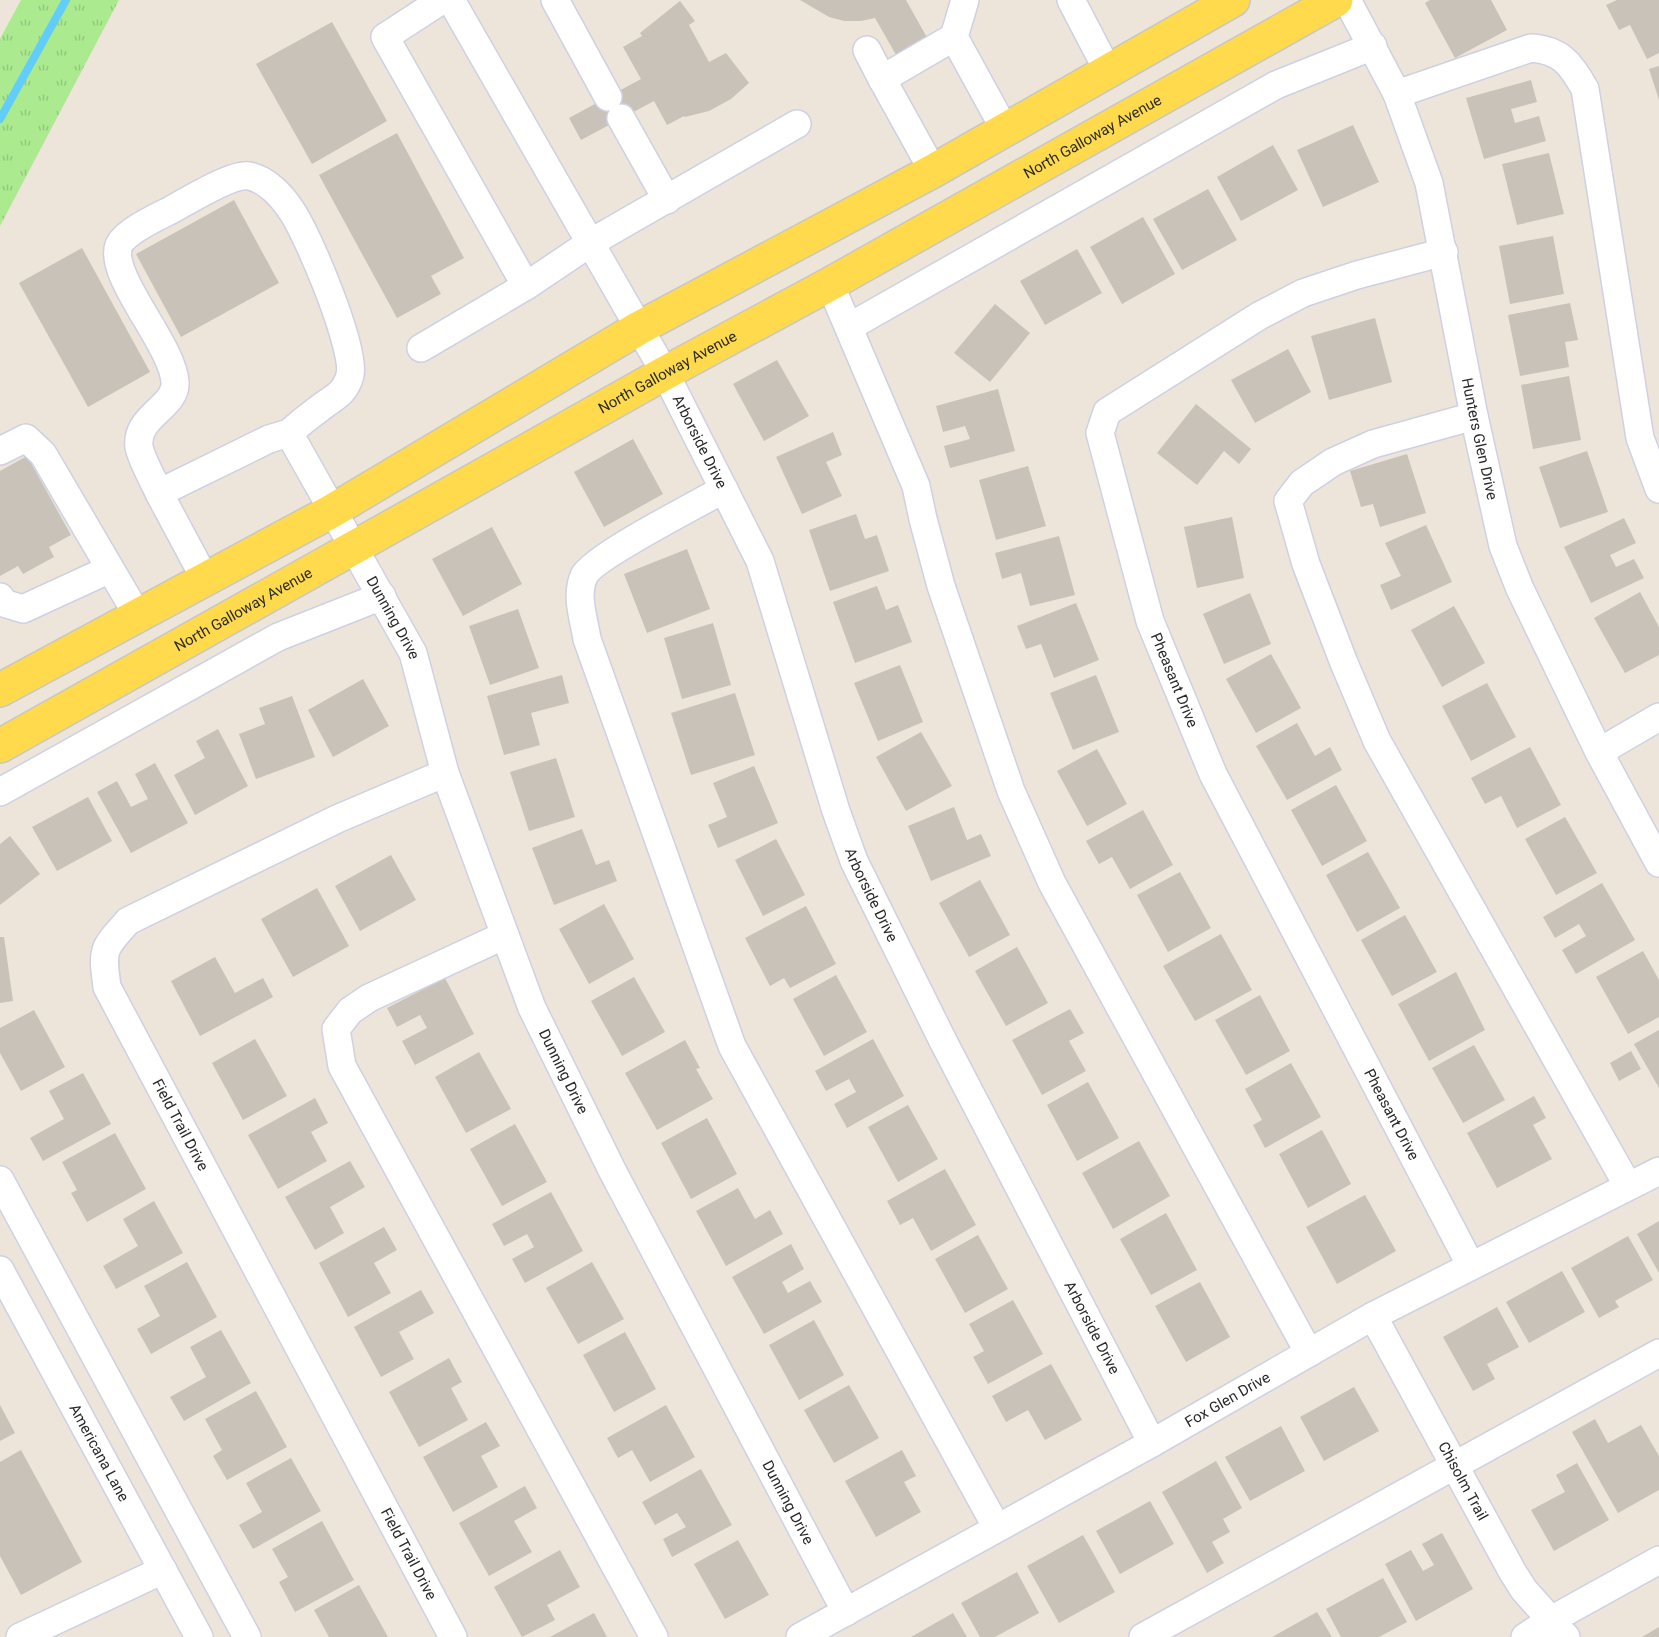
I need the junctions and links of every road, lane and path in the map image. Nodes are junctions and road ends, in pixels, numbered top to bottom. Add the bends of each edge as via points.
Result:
1 (442, 0) edge
2 (451, 0) edge
3 (555, 0) edge
4 (965, 0) edge
5 (1070, 0) edge
6 (1232, 0) edge
7 (1336, 0) edge
8 (1347, 0) edge
9 (954, 37) junction
10 (1373, 46) junction
11 (867, 50) dead end
12 (1108, 71) junction
13 (882, 79) junction
14 (1398, 94) junction
15 (797, 124) dead end
16 (1005, 130) junction
17 (933, 171) junction
18 (667, 200) junction
19 (590, 243) junction
20 (1444, 252) junction
21 (830, 284) junction
22 (526, 286) junction
23 (849, 327) junction
24 (639, 328) junction
25 (421, 348) dead end
26 (665, 373) junction
27 (1474, 416) junction
28 (289, 434) junction
29 (0, 451) edge
30 (724, 489) junction
31 (1659, 489) edge
32 (159, 493) junction
33 (332, 511) junction
34 (354, 548) junction
35 (111, 569) junction
36 (206, 579) junction
37 (382, 596) junction
38 (0, 597) edge
39 (138, 616) junction
40 (0, 690) edge
41 (1659, 717) edge
42 (0, 746) edge
43 (1599, 752) junction
44 (445, 773) junction
45 (0, 792) edge
46 (1659, 863) edge
47 (505, 935) junction
48 (1659, 1171) edge
49 (0, 1180) edge
50 (1629, 1186) junction
51 (1471, 1266) junction
52 (0, 1271) edge
53 (1373, 1316) junction
54 (1309, 1353) junction
55 (1659, 1353) edge
56 (1152, 1443) junction
57 (1454, 1466) junction
58 (997, 1528) junction
59 (1659, 1560) edge
60 (163, 1570) junction
61 (846, 1612) junction
62 (1559, 1628) edge
63 (20, 1637) edge
64 (199, 1637) edge
65 (247, 1637) edge
66 (453, 1637) edge
67 (654, 1637) edge
68 (800, 1637) edge
69 (1143, 1637) edge
70 (1525, 1637) edge

1 - 22 street via 385,37
2 - 19 street, Arborside Drive
3 - 18 street
4 - 9 street
5 - 12 street
6 - 12 main road
7 - 21 main road, North Galloway Avenue
8 - 10 street, Hunters Glen Drive
9 - 13 street
9 - 16 street
10 - 14 street, Hunters Glen Drive
10 - 23 street via 1276,85
11 - 13 street
12 - 16 main road
13 - 17 street
14 - 20 street, Hunters Glen Drive via 1429,183
14 - 31 street via 1531,48 1548,49 1575,71 1585,89 1640,438
15 - 18 street
16 - 17 main road
17 - 24 main road
18 - 19 street
19 - 22 street
19 - 24 street, Arborside Drive
20 - 27 street, Hunters Glen Drive
20 - 51 street, Pheasant Drive via 1357,275 1259,316 1107,412 1100,433 1150,621 1213,774
21 - 23 street
21 - 26 main road, North Galloway Avenue
22 - 25 street
23 - 54 street via 916,486 940,586 1011,791 1034,844
24 - 26 street, Arborside Drive
24 - 33 main road
26 - 30 street, Arborside Drive
26 - 34 main road, North Galloway Avenue
27 - 43 street, Hunters Glen Drive via 1503,546
27 - 50 street via 1373,444 1333,462 1302,483 1288,501 1306,564 1377,741
28 - 32 street via 269,439
28 - 32 street via 343,391 351,374 347,346 313,250 291,209 267,183 248,175 226,181 135,229 119,245 118,260 130,291 168,354 176,384 169,400 146,421 141,433 139,447
28 - 33 street, Dunning Drive
29 - 35 street via 26,438 43,453
30 - 56 street, Arborside Drive via 760,561 854,861 947,1050
30 - 58 street via 605,556 584,574 579,596 587,639 732,1046
32 - 36 street
33 - 34 street, Dunning Drive
33 - 36 main road
34 - 37 street, Dunning Drive
34 - 42 main road, North Galloway Avenue
35 - 38 street via 23,609 4,603
35 - 39 street
36 - 39 main road
37 - 44 street, Dunning Drive via 413,653
37 - 45 street via 278,637
39 - 40 main road
41 - 43 street
43 - 46 street, Hunters Glen Drive
44 - 47 street, Dunning Drive
44 - 66 street, Field Trail Drive via 337,819 128,921 108,944 104,960 107,987
47 - 61 street, Dunning Drive via 532,1008 613,1172
47 - 67 street via 369,998 350,1011 336,1029 342,1066
48 - 50 street, Fox Glen Drive
49 - 65 street
50 - 51 street, Fox Glen Drive
51 - 53 street, Fox Glen Drive
52 - 60 street, Americana Lane
53 - 54 street, Fox Glen Drive
53 - 57 street, Chisolm Trail
54 - 56 street, Fox Glen Drive
55 - 57 street
56 - 58 street, Fox Glen Drive
57 - 62 street, Chisolm Trail via 1524,1590
57 - 69 street
58 - 61 street, Fox Glen Drive
59 - 62 street
60 - 63 street
60 - 64 street, Americana Lane
61 - 68 street, Fox Glen Drive
62 - 70 street

